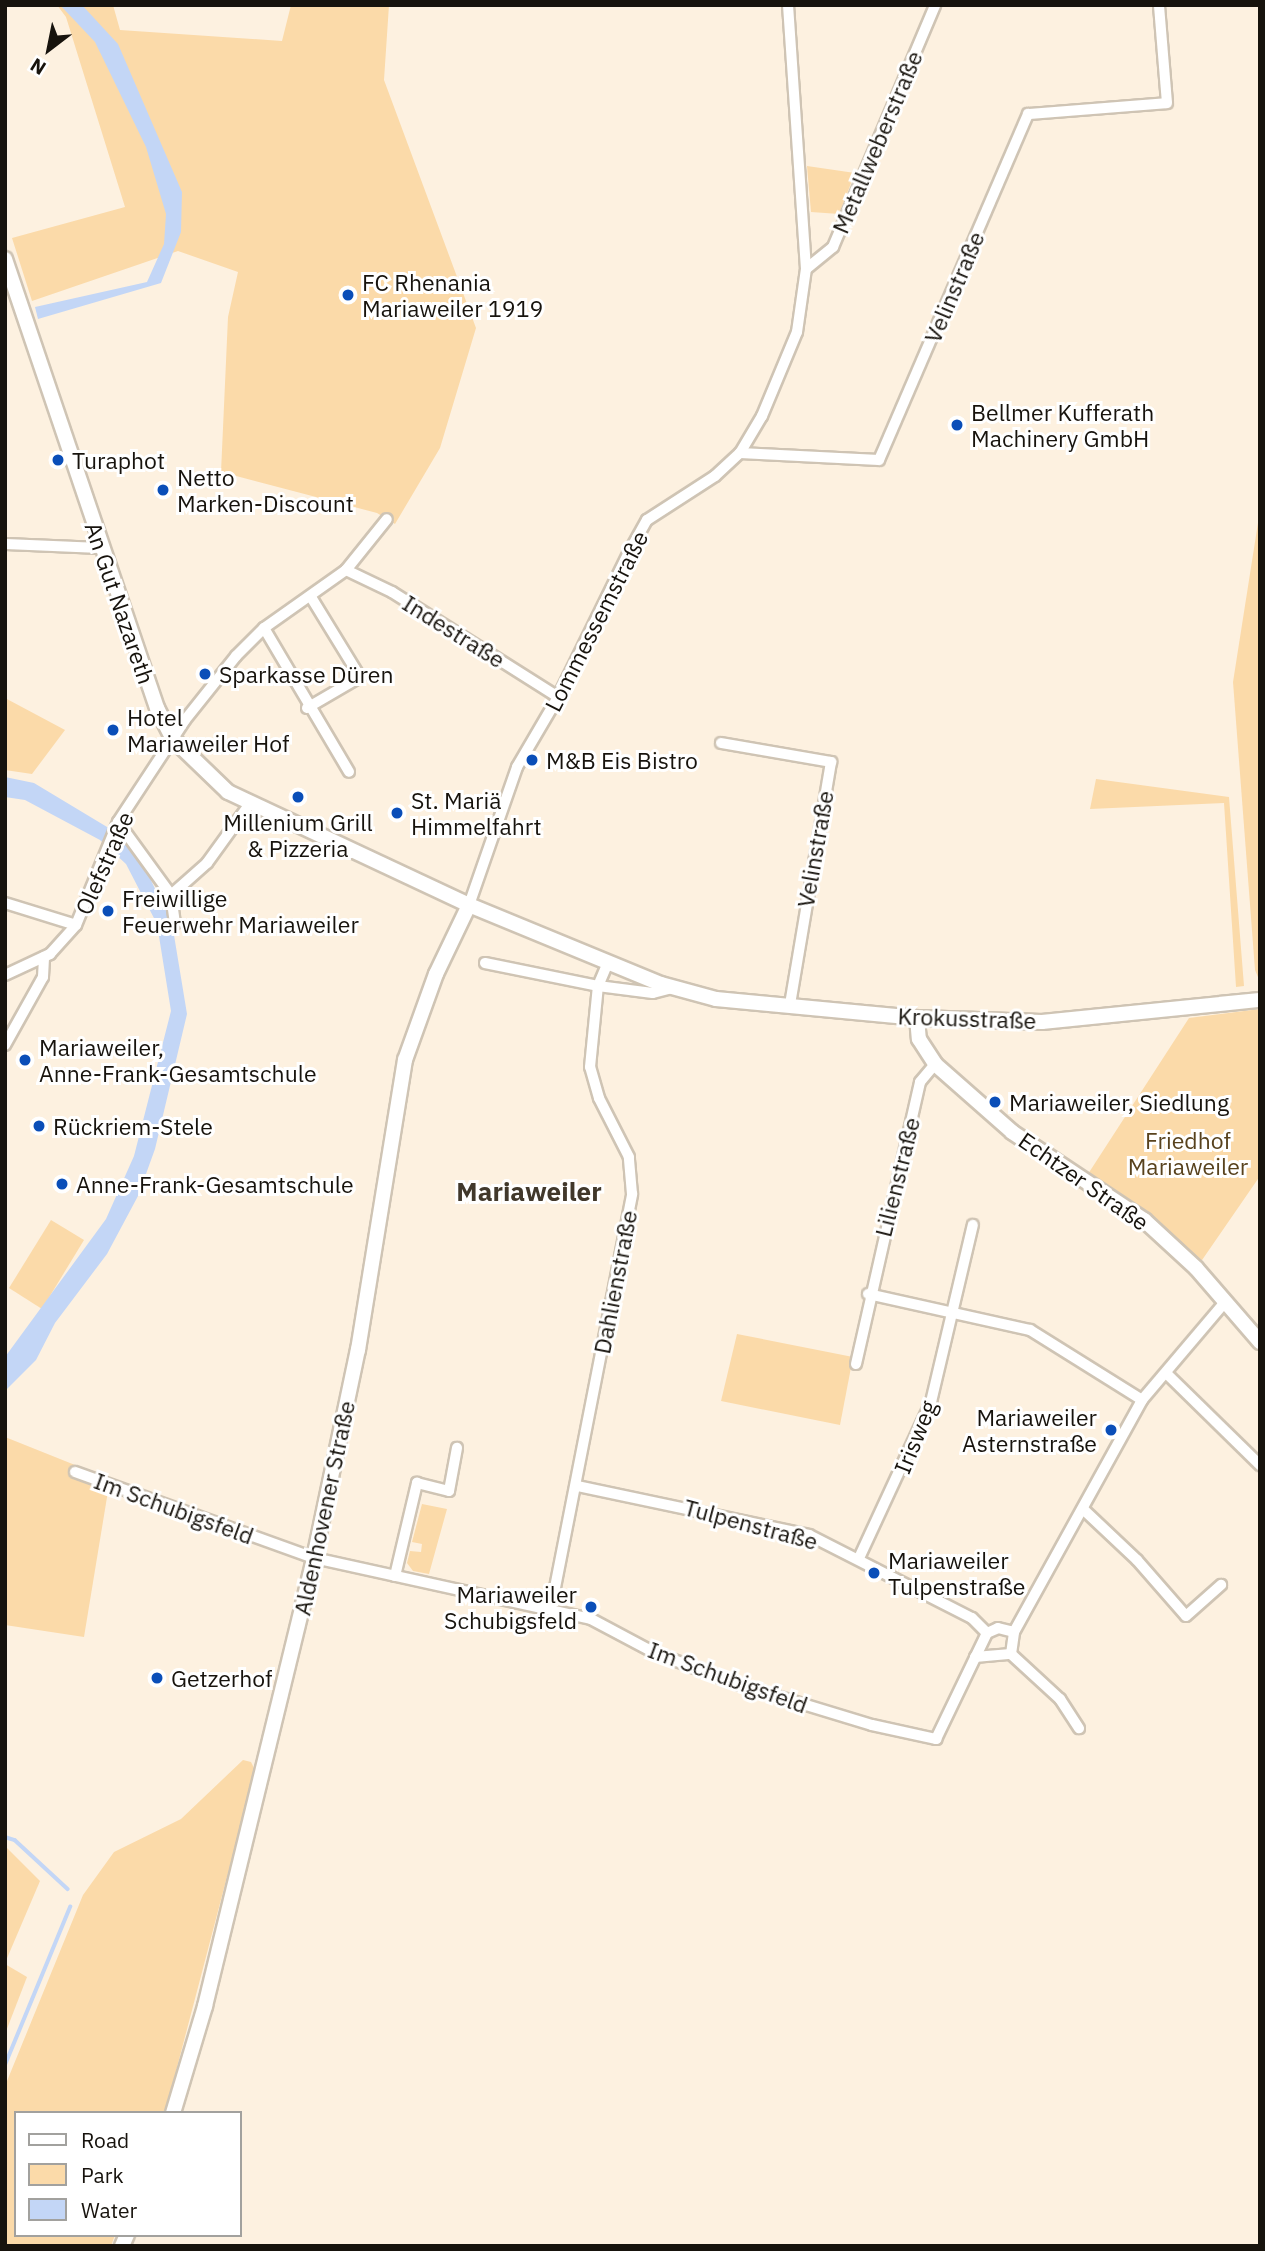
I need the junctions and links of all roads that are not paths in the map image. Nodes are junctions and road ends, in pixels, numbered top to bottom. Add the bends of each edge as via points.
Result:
1 (789, 5) edge
2 (935, 5) edge
3 (1159, 5) edge
4 (5, 258) edge
5 (806, 269) junction
6 (740, 453) junction
7 (387, 519) dead end
8 (5, 544) edge
9 (101, 548) junction
10 (346, 570) junction
11 (311, 597) junction
12 (264, 628) junction
13 (558, 697) junction
14 (307, 708) junction
15 (173, 739) junction
16 (720, 743) dead end
17 (349, 772) dead end
18 (249, 804) junction
19 (117, 825) junction
20 (171, 895) junction
21 (5, 904) edge
22 (469, 905) junction
23 (175, 924) dead end
24 (76, 925) junction
25 (44, 957) junction
26 (485, 963) dead end
27 (608, 963) junction
28 (5, 975) edge
29 (598, 986) junction
30 (675, 987) junction
31 (1260, 1000) edge
32 (790, 1005) junction
33 (916, 1018) junction
34 (5, 1045) edge
35 (935, 1064) junction
36 (974, 1225) dead end
37 (869, 1294) junction
38 (1225, 1302) junction
39 (951, 1310) junction
40 (1260, 1342) edge
41 (856, 1364) dead end
42 (1167, 1373) junction
43 (1142, 1400) junction
44 (457, 1448) dead end
45 (1260, 1465) edge
46 (75, 1472) dead end
47 (577, 1486) junction
48 (1084, 1510) junction
49 (314, 1558) junction
50 (859, 1558) junction
51 (395, 1576) junction
52 (1221, 1585) dead end
53 (551, 1608) junction
54 (1014, 1632) junction
55 (987, 1633) junction
56 (1011, 1654) junction
57 (975, 1657) junction
58 (1079, 1728) dead end
59 (174, 2111) edge

1 - 5 street, Lommessemstraße
2 - 5 street, Metallweberstraße via 833,247
3 - 6 street, Velinstraße via 1167,103 1028,114 879,460
4 - 9 main road, An Gut Nazareth
5 - 6 street, Lommessemstraße via 797,332 762,416
6 - 13 street, Lommessemstraße via 715,476 647,520
7 - 10 street
8 - 9 street
9 - 15 main road, An Gut Nazareth via 156,708
10 - 11 street
10 - 13 street, Indestraße via 392,592
11 - 12 street
11 - 14 street via 360,677
12 - 14 street
12 - 15 street via 236,656
13 - 22 street, Lommessemstraße via 517,767
14 - 17 street
15 - 18 main road, An Gut Nazareth via 205,774
15 - 19 street, Olefstraße
16 - 32 street, Velinstraße via 831,762
18 - 20 street via 207,863
18 - 22 main road, An Gut Nazareth
19 - 20 street
19 - 24 street, Olefstraße
20 - 23 street
21 - 24 street, Olefstraße
22 - 27 main road, Krokusstraße
22 - 49 main road, Aldenhovener Straße via 436,974 405,1060 358,1350
24 - 25 street
25 - 28 street
25 - 34 street via 43,977
26 - 29 street, Krokusstraße
27 - 29 street, Dahlienstraße
27 - 30 main road, Krokusstraße
29 - 30 street, Krokusstraße via 653,993
29 - 47 street, Dahlienstraße via 590,1067 599,1098 629,1157 632,1194
30 - 32 main road, Krokusstraße via 716,999
31 - 33 main road, Krokusstraße via 1042,1022
32 - 33 main road, Krokusstraße
33 - 35 main road, Echtzer Straße via 919,1039
35 - 37 street, Lilienstraße via 920,1082
35 - 38 main road, Echtzer Straße via 1012,1132 1144,1220
36 - 39 street
37 - 39 street
37 - 41 street, Lilienstraße
38 - 40 main road, Echtzer Straße
38 - 42 street
39 - 43 street via 1030,1330
39 - 50 street, Irisweg via 931,1402
42 - 43 street
42 - 45 street
43 - 48 street
44 - 51 street via 449,1491 417,1483
46 - 49 street, Im Schubigsfeld
47 - 50 street, Tulpenstraße via 809,1535
47 - 53 street, Dahlienstraße
48 - 52 street via 1137,1560 1186,1616
48 - 54 street
49 - 51 street, Im Schubigsfeld
49 - 59 main road, Aldenhovener Straße via 205,2006
50 - 55 street, Tulpenstraße via 972,1618
51 - 53 street, Im Schubigsfeld
53 - 57 street, Im Schubigsfeld via 605,1625 653,1652 712,1675 914,1737 936,1739
54 - 55 street via 998,1628
54 - 56 street
55 - 57 street
56 - 57 street
56 - 58 street via 1060,1699

